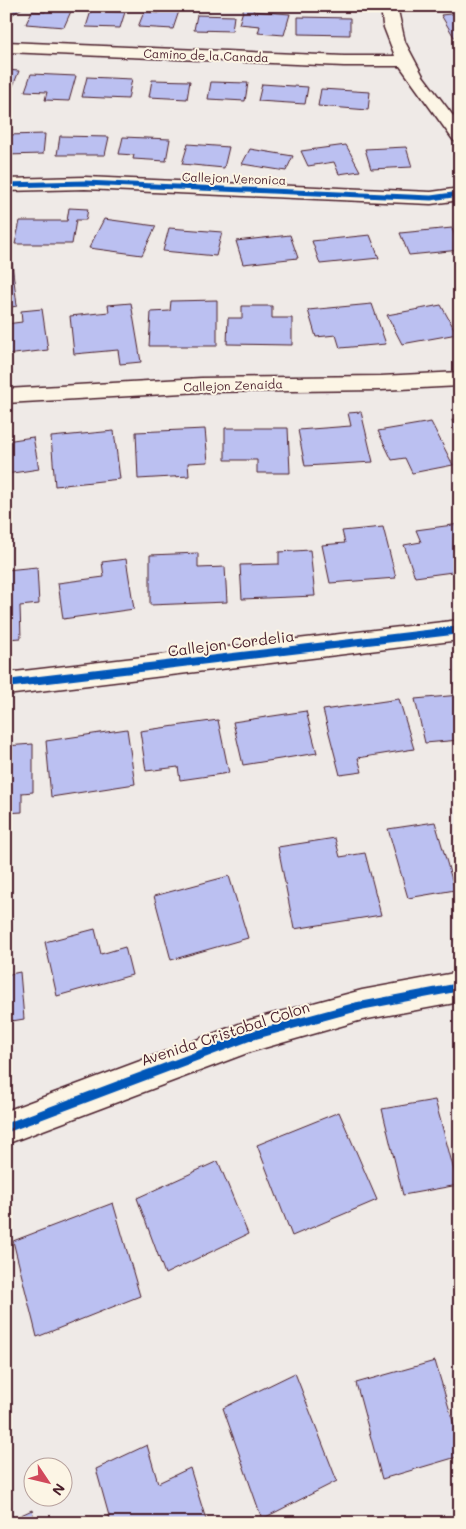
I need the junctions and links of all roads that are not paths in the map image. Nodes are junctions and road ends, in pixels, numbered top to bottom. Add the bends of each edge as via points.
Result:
1 (389, 6) edge
2 (6, 47) edge
3 (406, 61) junction
4 (460, 137) edge
5 (6, 185) edge
6 (460, 194) edge
7 (460, 379) edge
8 (6, 396) edge
9 (460, 630) edge
10 (6, 684) edge
11 (460, 987) edge
12 (6, 1128) edge

1 - 3 street via 394,41
2 - 3 street, Camino de la Canada
3 - 4 street
5 - 6 street, Callejon Veronica via 86,183 431,198
7 - 8 street, Callejon Zenaida via 221,384
9 - 10 street, Callejon Cordelia
11 - 12 street, Avenida Cristobal Colon via 362,1005 250,1036

